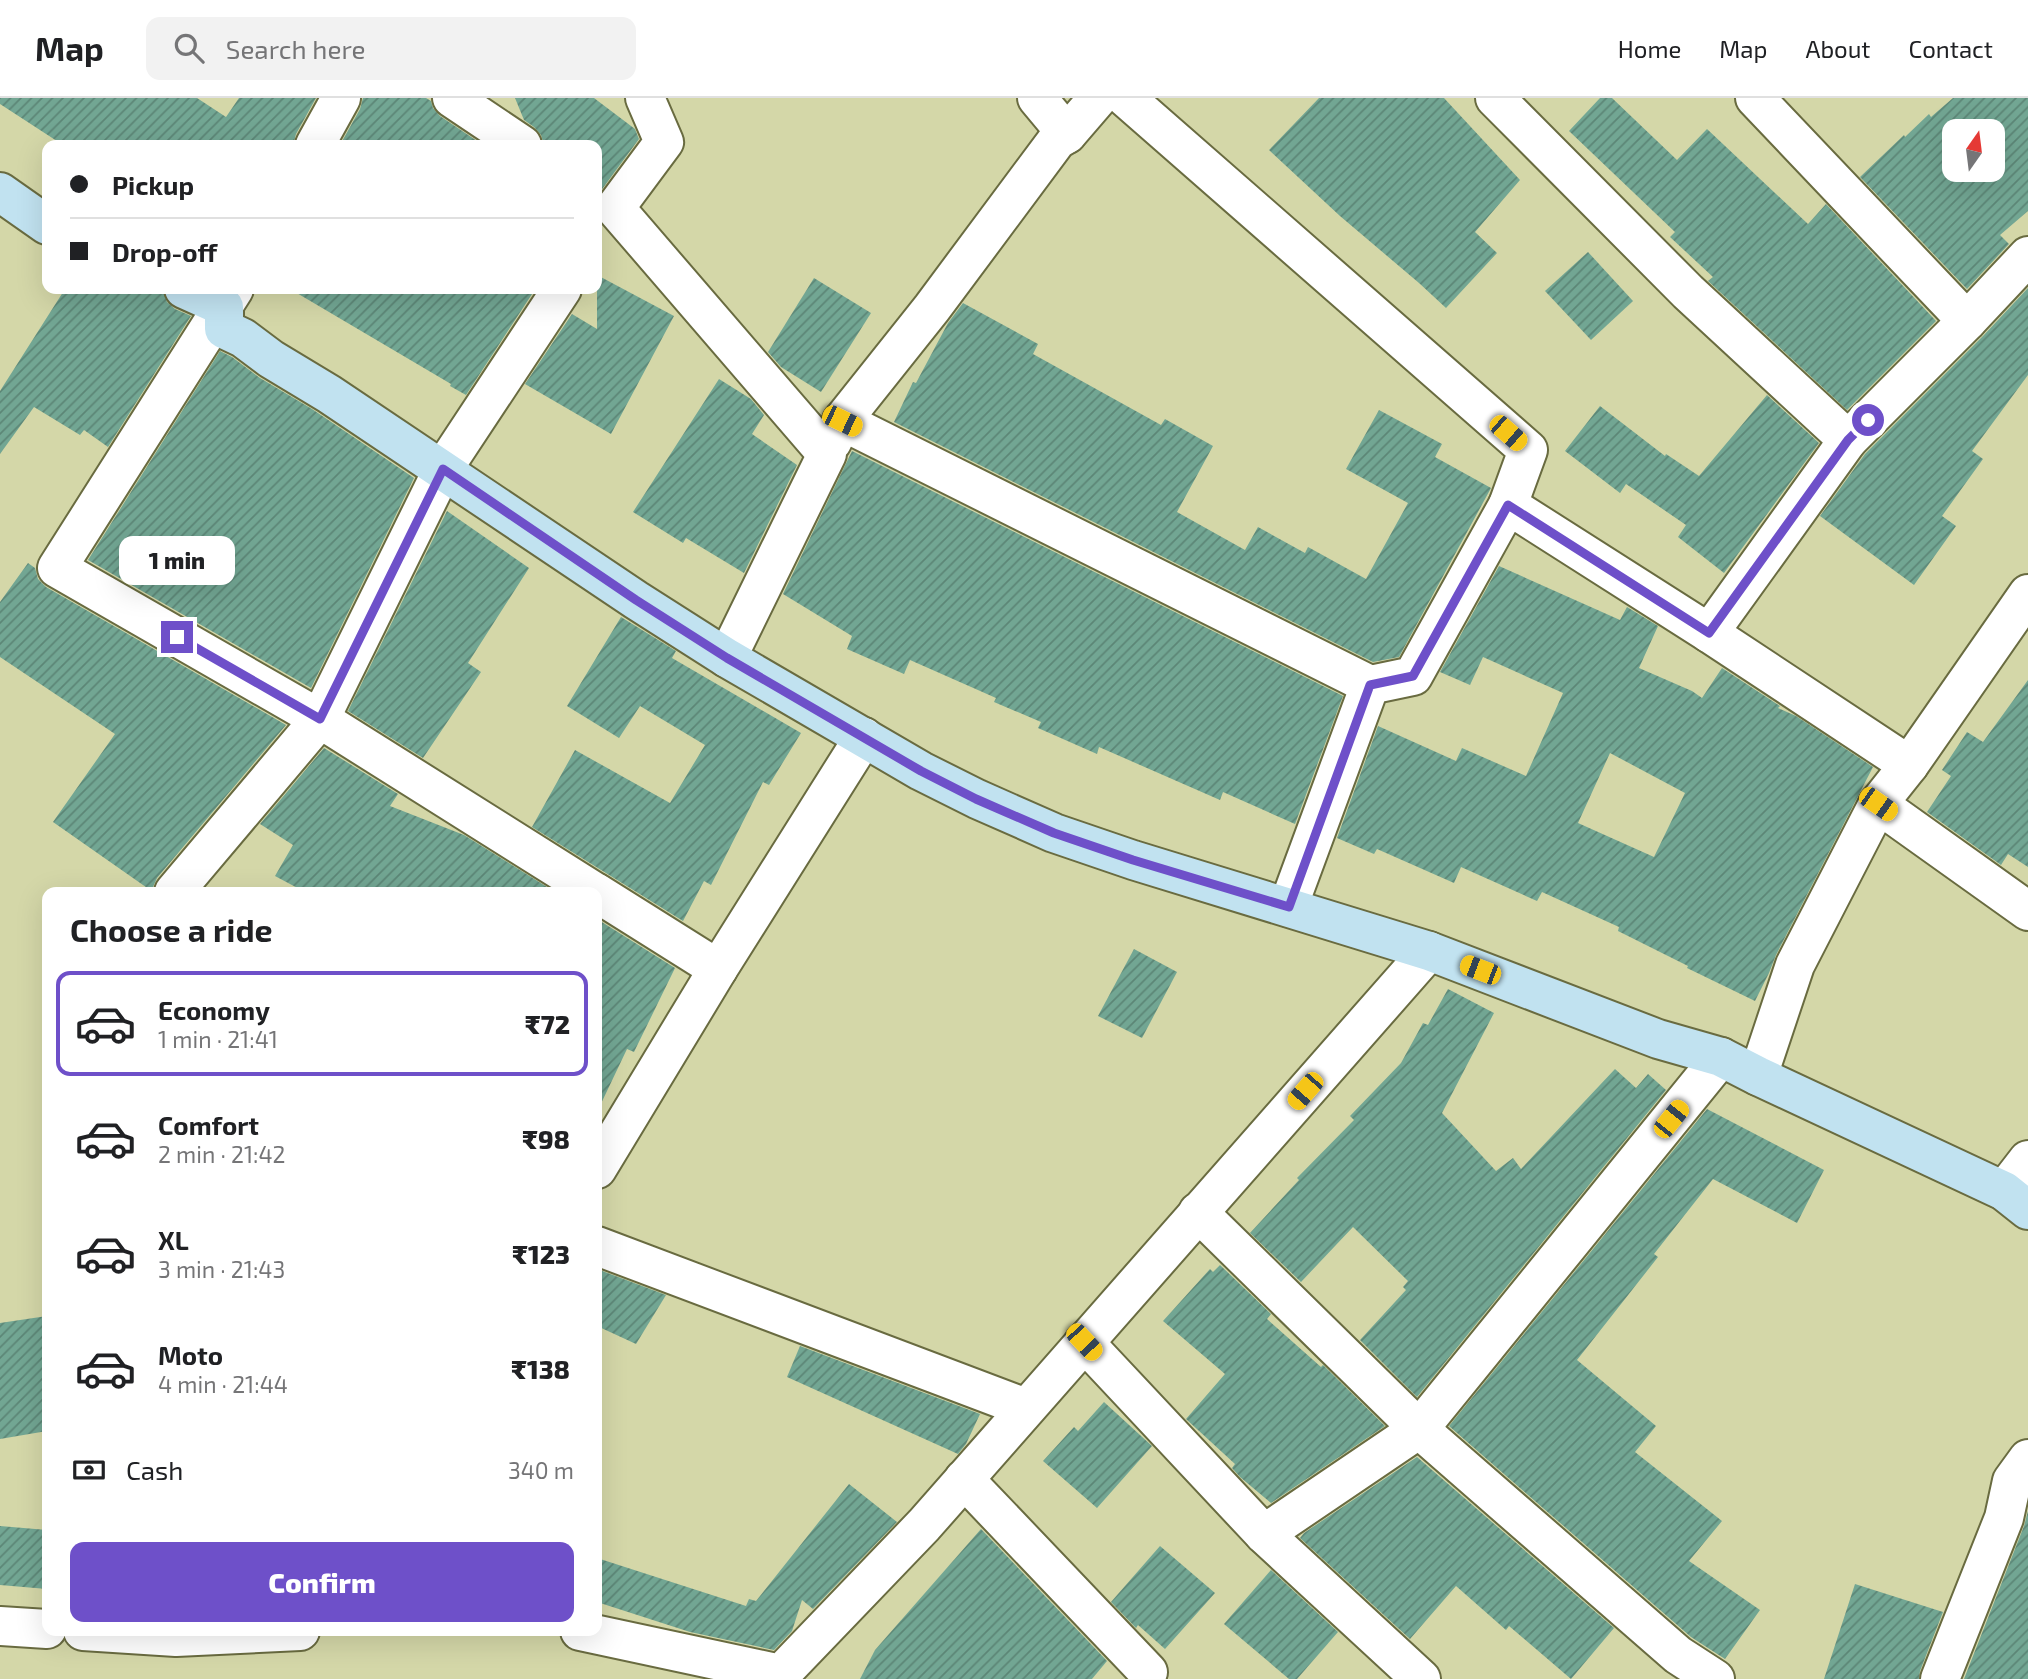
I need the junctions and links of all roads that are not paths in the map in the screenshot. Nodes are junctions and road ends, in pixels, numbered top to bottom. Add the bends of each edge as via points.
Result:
1 (341, 98) edge
2 (453, 98) edge
3 (645, 98) edge
4 (1037, 98) edge
5 (1098, 98) edge
6 (1126, 98) edge
7 (1496, 98) edge
8 (1755, 98) edge
9 (1067, 134) junction
10 (318, 140) edge
11 (515, 140) edge
12 (0, 192) edge
13 (603, 213) edge
14 (42, 221) edge
15 (2028, 256) edge
16 (209, 294) edge
17 (559, 294) edge
18 (229, 298) edge
19 (1966, 321) junction
20 (834, 437) junction
21 (1848, 440) junction
22 (443, 469) junction
23 (1508, 505) junction
24 (2028, 594) edge
25 (1709, 633) junction
26 (2018, 633) edge
27 (727, 658) junction
28 (1370, 685) junction
29 (320, 719) junction
30 (864, 737) junction
31 (1909, 765) junction
32 (1878, 804) junction
33 (178, 887) edge
34 (586, 887) edge
35 (602, 897) edge
36 (1289, 907) junction
37 (2028, 911) edge
38 (1429, 951) junction
39 (718, 969) junction
40 (1721, 1057) junction
41 (1758, 1076) junction
42 (2028, 1160) edge
43 (602, 1161) edge
44 (2016, 1201) edge
45 (1198, 1212) junction
46 (602, 1248) edge
47 (1084, 1342) junction
48 (1026, 1408) junction
49 (1419, 1429) junction
50 (2023, 1478) edge
51 (964, 1479) junction
52 (1264, 1534) junction
53 (0, 1626) edge
54 (42, 1629) edge
55 (160, 1636) edge
56 (197, 1636) edge
57 (602, 1636) edge
58 (1148, 1672) dead end
59 (783, 1677) edge
60 (1421, 1679) edge
61 (1715, 1679) edge
62 (1940, 1679) edge

1 - 10 street
2 - 11 street
3 - 13 street via 664,142
4 - 9 street
5 - 9 street
6 - 23 street via 1528,450
7 - 21 street via 1688,292
8 - 19 street
9 - 20 street via 1057,140
12 - 14 main road
13 - 20 street
15 - 19 street
16 - 18 main road
17 - 22 street
18 - 22 main road via 224,329
18 - 29 street via 57,568
19 - 21 street
20 - 27 street
20 - 28 street
21 - 25 street
22 - 27 main road
22 - 29 street
23 - 25 street
23 - 28 street via 1413,676
24 - 26 street
25 - 31 street
26 - 31 street
27 - 30 main road
28 - 36 street
29 - 33 street
29 - 34 street
30 - 36 main road via 976,799 1054,833
30 - 39 street
31 - 32 street
32 - 37 street
32 - 41 street via 1795,965
35 - 39 street
36 - 38 main road
38 - 40 main road via 1658,1039
38 - 45 street
39 - 43 street
40 - 41 main road
40 - 49 street
41 - 44 main road
42 - 44 street
45 - 47 street
45 - 49 street
46 - 48 street
47 - 48 street
47 - 52 street
48 - 51 street
49 - 52 street
49 - 61 street via 1678,1655
50 - 62 street
51 - 58 street
51 - 59 street
52 - 60 street
53 - 54 street
55 - 56 street
57 - 59 street

